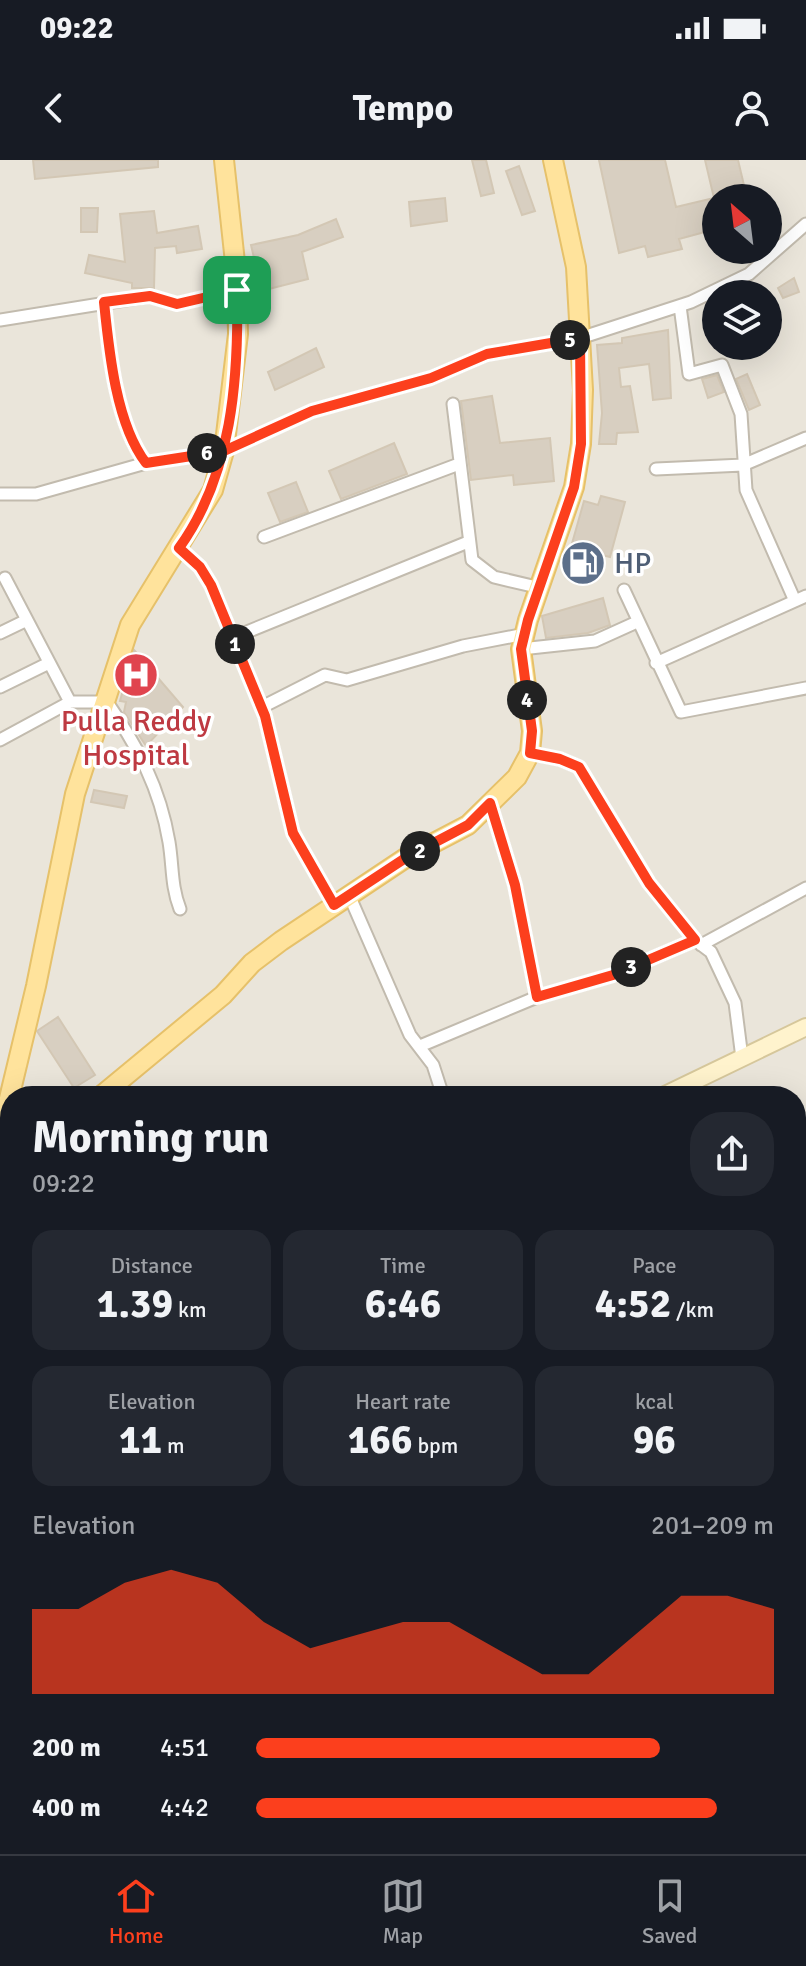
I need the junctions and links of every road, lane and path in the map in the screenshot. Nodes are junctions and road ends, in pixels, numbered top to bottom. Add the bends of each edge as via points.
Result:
1 (224, 160) edge
2 (553, 160) edge
3 (806, 224) edge
4 (237, 290) junction
5 (104, 302) junction
6 (680, 306) junction
7 (0, 320) edge
8 (580, 338) junction
9 (453, 404) dead end
10 (806, 438) edge
11 (224, 451) junction
12 (146, 463) junction
13 (459, 464) junction
14 (743, 465) junction
15 (656, 469) dead end
16 (0, 494) edge
17 (264, 537) dead end
18 (468, 542) junction
19 (179, 548) junction
20 (5, 578) dead end
21 (541, 588) junction
22 (624, 590) dead end
23 (801, 598) edge
24 (27, 620) junction
25 (637, 622) junction
26 (0, 633) edge
27 (232, 638) junction
28 (523, 642) junction
29 (49, 663) junction
30 (656, 663) junction
31 (0, 687) edge
32 (806, 688) edge
33 (70, 702) junction
34 (107, 702) junction
35 (262, 707) junction
36 (0, 740) edge
37 (530, 753) junction
38 (490, 803) junction
39 (806, 888) edge
40 (341, 900) junction
41 (180, 909) dead end
42 (698, 942) junction
43 (537, 997) junction
44 (806, 1027) edge
45 (420, 1046) junction
46 (742, 1058) junction
47 (12, 1086) edge
48 (113, 1086) edge
49 (440, 1086) edge
50 (686, 1086) edge

1 - 4 main road
2 - 8 main road via 576,267
3 - 6 street via 749,274
4 - 5 street via 177,304 150,296
4 - 11 main road via 238,334
5 - 7 street
5 - 12 street via 111,369 134,447
6 - 8 street
6 - 14 street via 689,374 722,365 741,414
8 - 11 street via 487,354 431,378 312,411
8 - 21 main road via 581,444 574,487
9 - 13 street
10 - 14 street
11 - 12 street
11 - 19 main road via 213,490
12 - 16 street via 36,494
13 - 17 street
13 - 18 street
14 - 15 street
14 - 23 street via 746,490
18 - 21 street via 481,571
18 - 27 street
19 - 27 street via 211,585
19 - 34 main road via 130,625
20 - 24 street
21 - 28 main road
22 - 25 street
23 - 30 street
24 - 26 street
24 - 29 street
25 - 28 street via 595,641
25 - 30 street
27 - 35 street
28 - 35 street via 463,646 347,680 325,675
28 - 37 main road
29 - 31 street
29 - 33 street
30 - 32 street via 681,712
33 - 34 street
33 - 36 street
34 - 41 street via 153,777 169,843 171,887
34 - 47 main road via 75,794
35 - 40 street via 293,833
37 - 38 main road via 517,777
37 - 42 street via 579,767 649,883
38 - 40 main road via 468,825
38 - 43 street via 515,885
39 - 42 street
40 - 45 street
40 - 48 main road via 252,963 223,995
42 - 43 street
42 - 46 street via 711,952 735,1003
43 - 45 street
44 - 46 main road
45 - 49 street
46 - 50 main road

